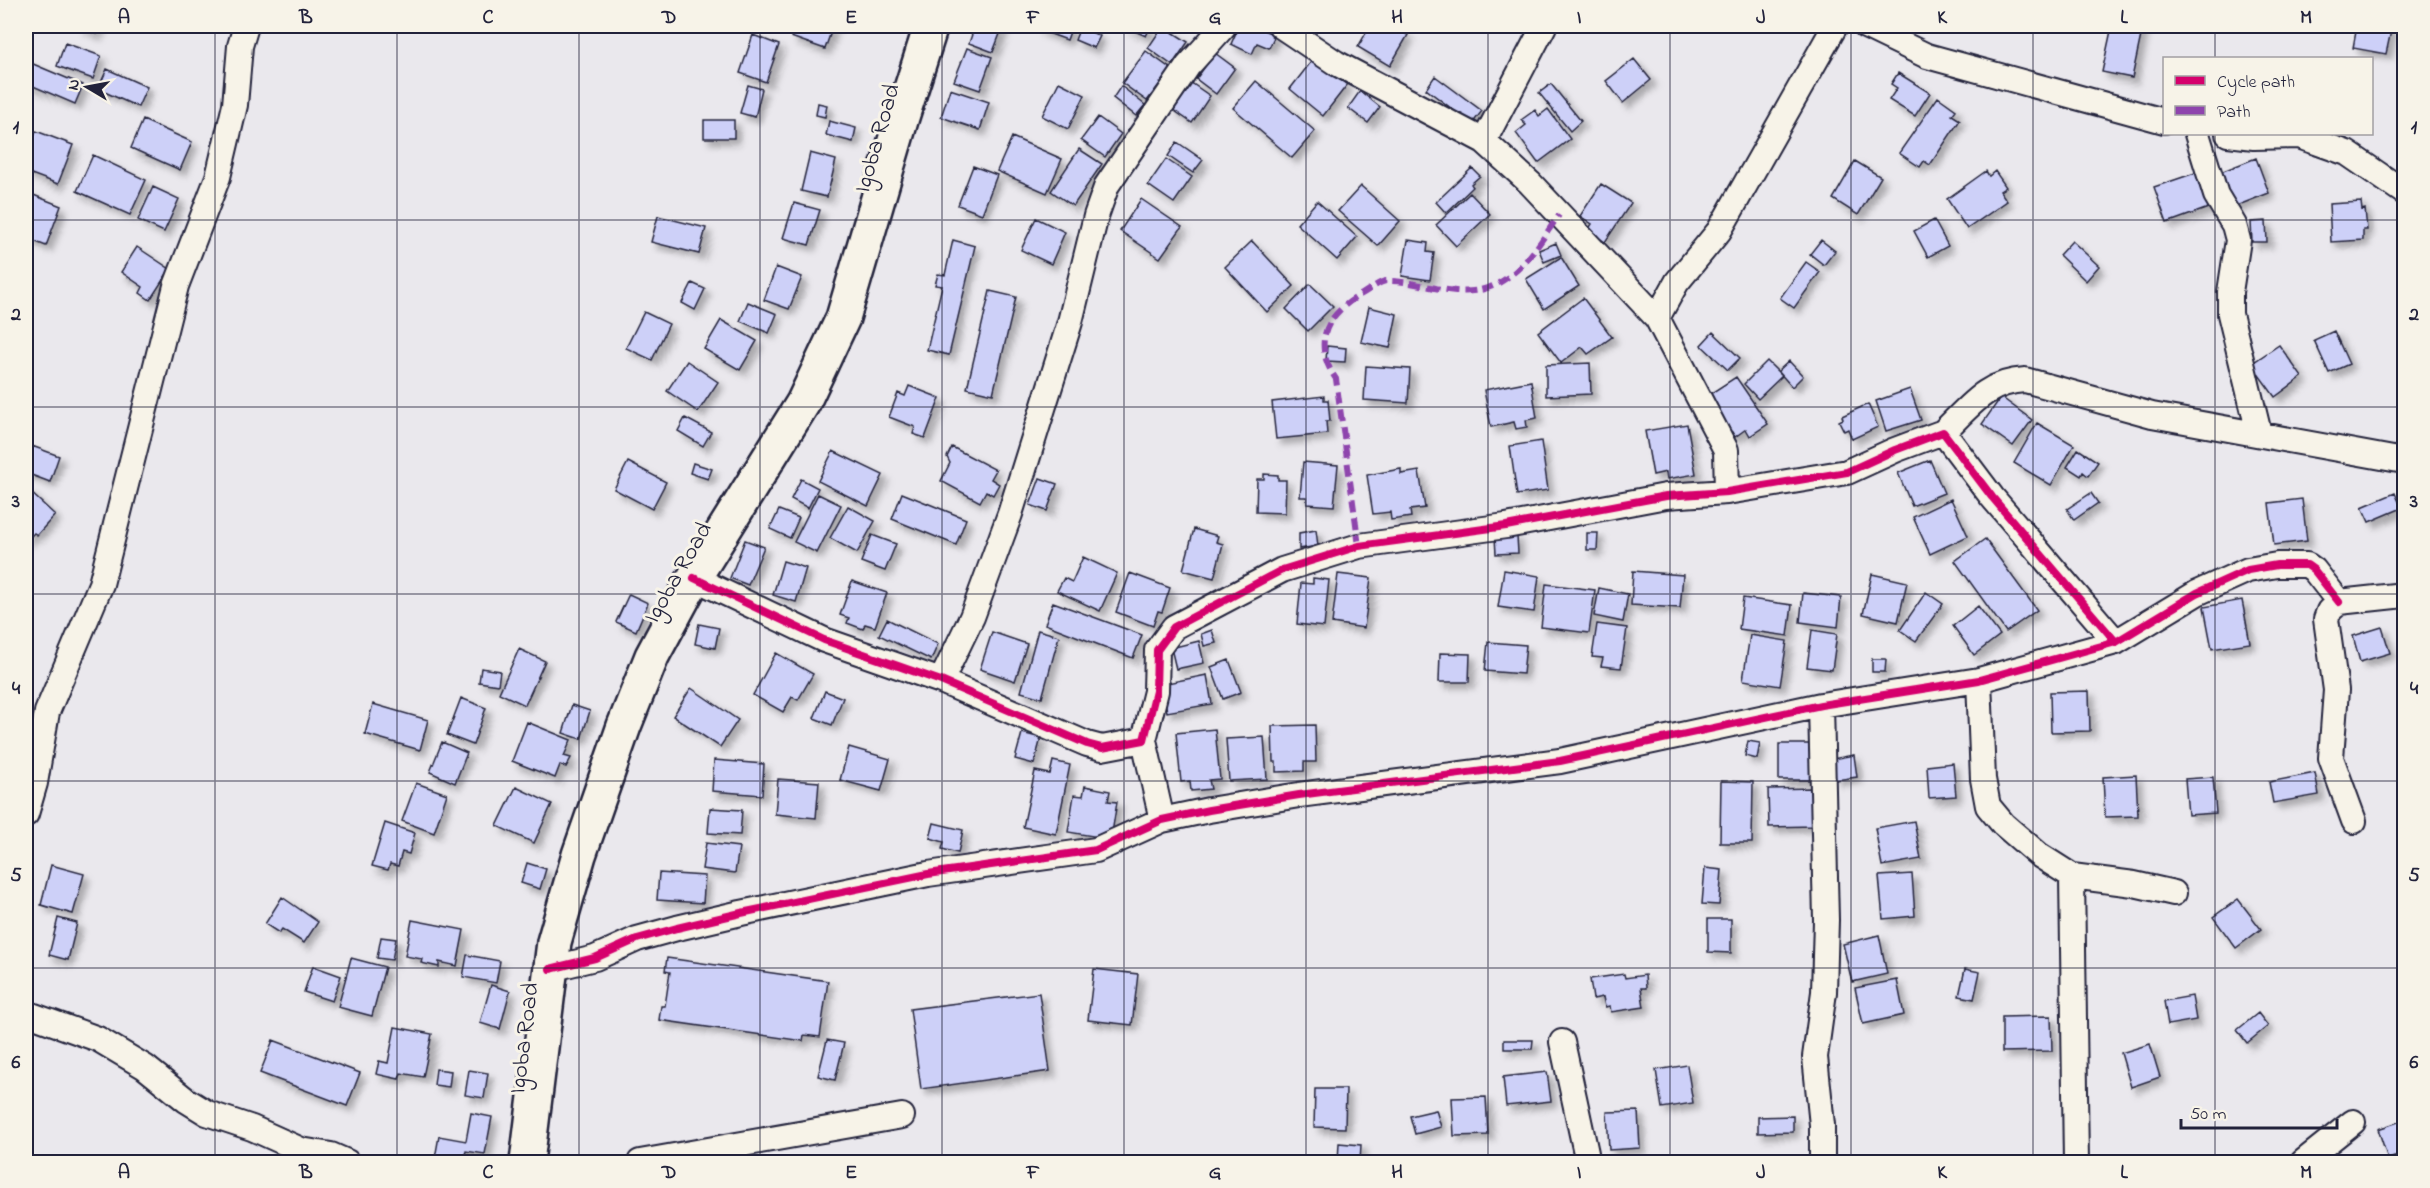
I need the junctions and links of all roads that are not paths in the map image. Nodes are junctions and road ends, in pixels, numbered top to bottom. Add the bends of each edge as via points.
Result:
1 (246, 26) edge
2 (931, 26) edge
3 (1224, 26) edge
4 (1281, 26) edge
5 (1544, 26) edge
6 (1835, 26) edge
7 (1864, 26) edge
8 (2163, 121) edge
9 (2197, 135) edge
10 (2237, 135) edge
11 (1484, 141) junction
12 (2403, 195) edge
13 (1657, 318) junction
14 (1943, 432) junction
15 (2259, 433) junction
16 (2404, 461) edge
17 (1727, 492) junction
18 (694, 578) junction
19 (2404, 595) edge
20 (2339, 602) junction
21 (2116, 642) junction
22 (1979, 680) junction
23 (941, 681) junction
24 (1821, 705) junction
25 (1144, 740) junction
26 (32, 762) edge
27 (26, 814) edge
28 (1162, 820) junction
29 (2354, 821) dead end
30 (2072, 876) junction
31 (2174, 893) dead end
32 (550, 969) junction
33 (26, 1013) edge
34 (1562, 1042) dead end
35 (902, 1116) dead end
36 (2353, 1122) dead end
37 (347, 1162) edge
38 (527, 1162) edge
39 (640, 1162) edge
40 (1585, 1162) edge
41 (1822, 1162) edge
42 (2076, 1162) edge
43 (2303, 1162) edge

1 - 26 street via 240,46 235,105 218,177 176,286 101,584 47,712
2 - 18 street, Igoba Road via 843,318 803,403
3 - 23 street via 1188,66 1107,185 1060,357 1010,513 972,617
4 - 11 street via 1336,63
5 - 11 street
6 - 13 street via 1719,231 1677,282
7 - 8 street via 1927,56
9 - 15 street via 2216,195 2238,240 2230,314
10 - 12 street via 2299,136 2347,153
11 - 13 street via 1530,183
13 - 17 street via 1726,450
14 - 15 street via 1988,389 2008,381 2025,380 2152,416
14 - 17 street via 1847,472
14 - 21 street via 1992,498
15 - 16 street
17 - 25 street via 1666,496 1541,520 1359,546 1282,570 1174,627 1157,650 1156,691
18 - 23 street via 824,640
18 - 32 street, Igoba Road via 652,656 624,726 576,865
19 - 20 street
20 - 21 street via 2307,565 2258,568 2197,593
20 - 29 street via 2326,619 2336,690 2331,758
21 - 22 street
22 - 24 street
22 - 30 street via 1983,779 1988,806 2039,855
23 - 25 street via 1087,744 1102,748
24 - 28 street via 1560,761 1299,795
24 - 41 street via 1826,920 1824,992 1815,1057
25 - 28 street
26 - 27 street
28 - 32 street via 1096,850 928,874 741,913 657,933 595,958
30 - 31 street
30 - 42 street
32 - 38 street, Igoba Road
33 - 37 street via 98,1039 145,1066 207,1113 301,1150
34 - 40 street
35 - 39 street
36 - 43 street

